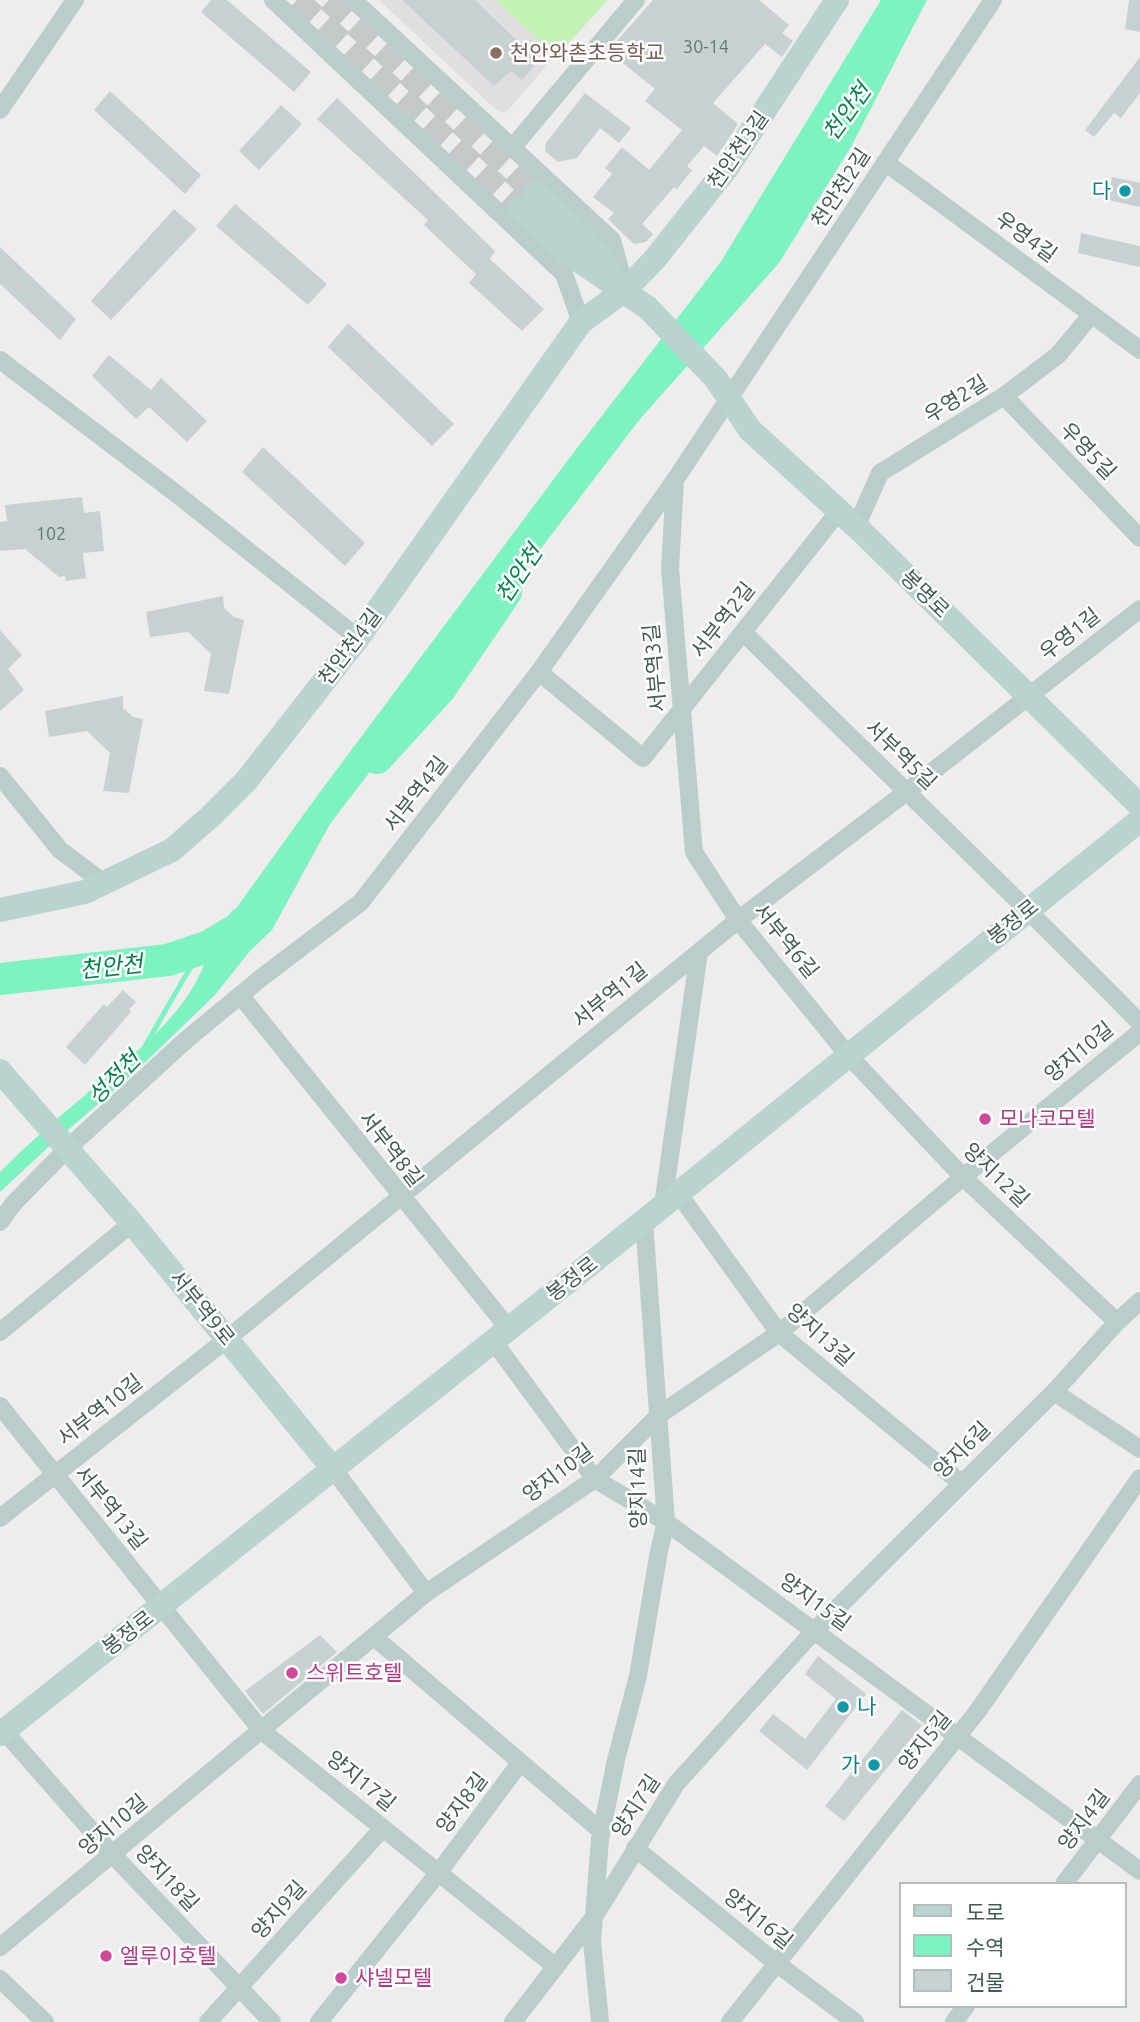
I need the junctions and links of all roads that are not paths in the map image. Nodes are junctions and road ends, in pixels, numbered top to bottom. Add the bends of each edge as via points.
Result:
1 (75, 0) edge
2 (274, 0) edge
3 (353, 0) edge
4 (636, 0) edge
5 (837, 0) edge
6 (993, 0) edge
7 (0, 110) edge
8 (512, 148) junction
9 (885, 162) junction
10 (528, 200) tunnel mouth
11 (625, 290) junction
12 (1092, 314) junction
13 (581, 322) junction
14 (1140, 350) edge
15 (0, 360) edge
16 (1004, 396) junction
17 (729, 401) junction
18 (676, 480) junction
19 (847, 519) junction
20 (1140, 538) edge
21 (1140, 609) edge
22 (743, 632) junction
23 (358, 638) junction
24 (539, 672) junction
25 (1028, 695) junction
26 (681, 710) junction
27 (0, 776) edge
28 (905, 793) junction
29 (1140, 806) edge
30 (1140, 820) edge
31 (694, 852) joint
32 (104, 883) junction
33 (1029, 909) junction
34 (0, 910) edge
35 (738, 920) junction
36 (699, 952) junction
37 (240, 995) junction
38 (1140, 1023) edge
39 (1140, 1032) edge
40 (848, 1055) junction
41 (0, 1071) edge
42 (68, 1148) junction
43 (963, 1177) junction
44 (400, 1197) junction
45 (662, 1206) junction
46 (0, 1222) edge
47 (132, 1223) junction
48 (1140, 1301) edge
49 (1117, 1322) junction
50 (0, 1332) edge
51 (779, 1334) junction
52 (501, 1336) junction
53 (227, 1339) junction
54 (1054, 1392) junction
55 (0, 1406) edge
56 (659, 1415) junction
57 (1140, 1449) edge
58 (334, 1470) junction
59 (54, 1475) junction
60 (1140, 1478) edge
61 (594, 1479) junction
62 (961, 1483) junction
63 (0, 1518) edge
64 (666, 1522) junction
65 (426, 1593) junction
66 (162, 1606) junction
67 (815, 1630) junction
68 (374, 1637) junction
69 (262, 1731) junction
70 (2, 1732) edge
71 (958, 1736) junction
72 (520, 1763) junction
73 (1140, 1784) edge
74 (383, 1828) junction
75 (601, 1831) junction
76 (1098, 1841) junction
77 (635, 1847) junction
78 (113, 1855) junction
79 (1140, 1871) edge
80 (439, 1872) junction
81 (1066, 1882) edge
82 (594, 1917) junction
83 (0, 1947) edge
84 (776, 1963) junction
85 (556, 1967) junction
86 (0, 1979) edge
87 (240, 1988) junction
88 (45, 2022) edge
89 (208, 2022) edge
90 (272, 2022) edge
91 (320, 2022) edge
92 (513, 2022) edge
93 (600, 2022) edge
94 (730, 2022) edge
95 (855, 2022) edge

1 - 7 street
2 - 13 street via 564,274
3 - 8 street
4 - 8 street
5 - 11 street, 천안천3길 via 727,168
6 - 9 street, 천안천2길
8 - 11 street via 612,240
9 - 12 street, 우영4길
9 - 17 street, 천안천2길
10 - 11 street, 봉명로 via 571,256
11 - 13 street, 천안천4길
11 - 17 street, 봉명로 via 716,379
12 - 14 street, 우영4길
12 - 16 street, 우영2길 via 1058,355
13 - 23 street, 천안천4길
15 - 23 street
16 - 19 street, 우영2길 via 880,473
16 - 20 street, 우영5길
17 - 18 street, 서부역4길
17 - 19 street, 봉명로 via 750,430
18 - 24 street, 서부역4길
18 - 26 street, 서부역3길 via 670,569
19 - 22 street, 서부역2길
19 - 25 street, 봉명로
21 - 25 street, 우영1길
22 - 26 street, 서부역2길
22 - 28 street, 서부역5길
23 - 32 street, 천안천4길 via 246,781 211,816 172,850
24 - 26 street, 서부역2길 via 643,758
24 - 37 street, 서부역4길 via 361,902
25 - 28 street, 서부역1길
25 - 29 street, 봉명로
26 - 31 street, 서부역3길
27 - 32 street via 60,850
28 - 33 street, 서부역5길
28 - 35 street, 서부역1길
30 - 33 street, 봉정로
31 - 35 street, 서부역6길
32 - 34 street, 천안천4길 via 85,892
33 - 38 street, 서부역5길
33 - 40 street, 봉정로
35 - 36 street, 서부역1길
35 - 40 street, 서부역6길
36 - 44 street, 서부역1길
36 - 45 street
37 - 42 street, 서부역4길
37 - 44 street, 서부역8길
39 - 43 street, 양지10길
40 - 43 street, 양지12길
40 - 45 street, 봉정로
41 - 42 street, 서부역9로
42 - 46 street, 서부역4길
42 - 47 street, 서부역9로
43 - 49 street, 양지12길
43 - 51 street, 양지10길
44 - 52 street, 서부역8길
44 - 53 street, 서부역1길
45 - 51 street, 양지13길
45 - 52 street, 봉정로
45 - 56 street, 양지14길
47 - 50 street
47 - 53 street, 서부역9로
48 - 49 street, 양지6길
49 - 54 street, 양지6길
51 - 56 street, 양지10길
51 - 62 street, 양지13길
52 - 58 street, 봉정로
52 - 61 street, 양지15길
53 - 58 street, 서부역9로
53 - 59 street, 서부역10길
54 - 57 street
54 - 62 street, 양지6길
55 - 59 street, 서부역13길
56 - 61 street, 양지10길
56 - 64 street, 양지14길
58 - 65 street
58 - 66 street, 봉정로
59 - 63 street, 서부역10길
59 - 66 street, 서부역13길
60 - 71 street, 양지5길
61 - 64 street, 양지15길
61 - 65 street, 양지10길
62 - 67 street, 양지6길
64 - 67 street, 양지15길
64 - 75 street, 양지14길 via 638,1676
65 - 68 street, 양지10길
66 - 69 street, 양지17길
66 - 70 street, 봉정로
67 - 71 street, 양지15길
67 - 77 street, 양지7길 via 676,1784
68 - 69 street, 양지10길
68 - 72 street
69 - 74 street, 양지17길
69 - 78 street, 양지10길
70 - 78 street, 양지18길
71 - 76 street, 양지15길
71 - 84 street, 양지5길
72 - 75 street
72 - 80 street, 양지8길
73 - 76 street, 양지4길
74 - 80 street, 양지17길
74 - 87 street, 양지9길
75 - 82 street, 양지14길
76 - 79 street, 양지15길
76 - 81 street, 양지4길
77 - 82 street, 양지7길
77 - 84 street, 양지16길
78 - 83 street, 양지10길
78 - 87 street, 양지18길
80 - 85 street, 양지17길
80 - 91 street, 양지8길
82 - 85 street, 양지7길
82 - 93 street, 양지14길
84 - 94 street, 양지5길
84 - 95 street, 양지16길
85 - 92 street, 양지7길
86 - 88 street
87 - 89 street, 양지9길
87 - 90 street, 양지18길

